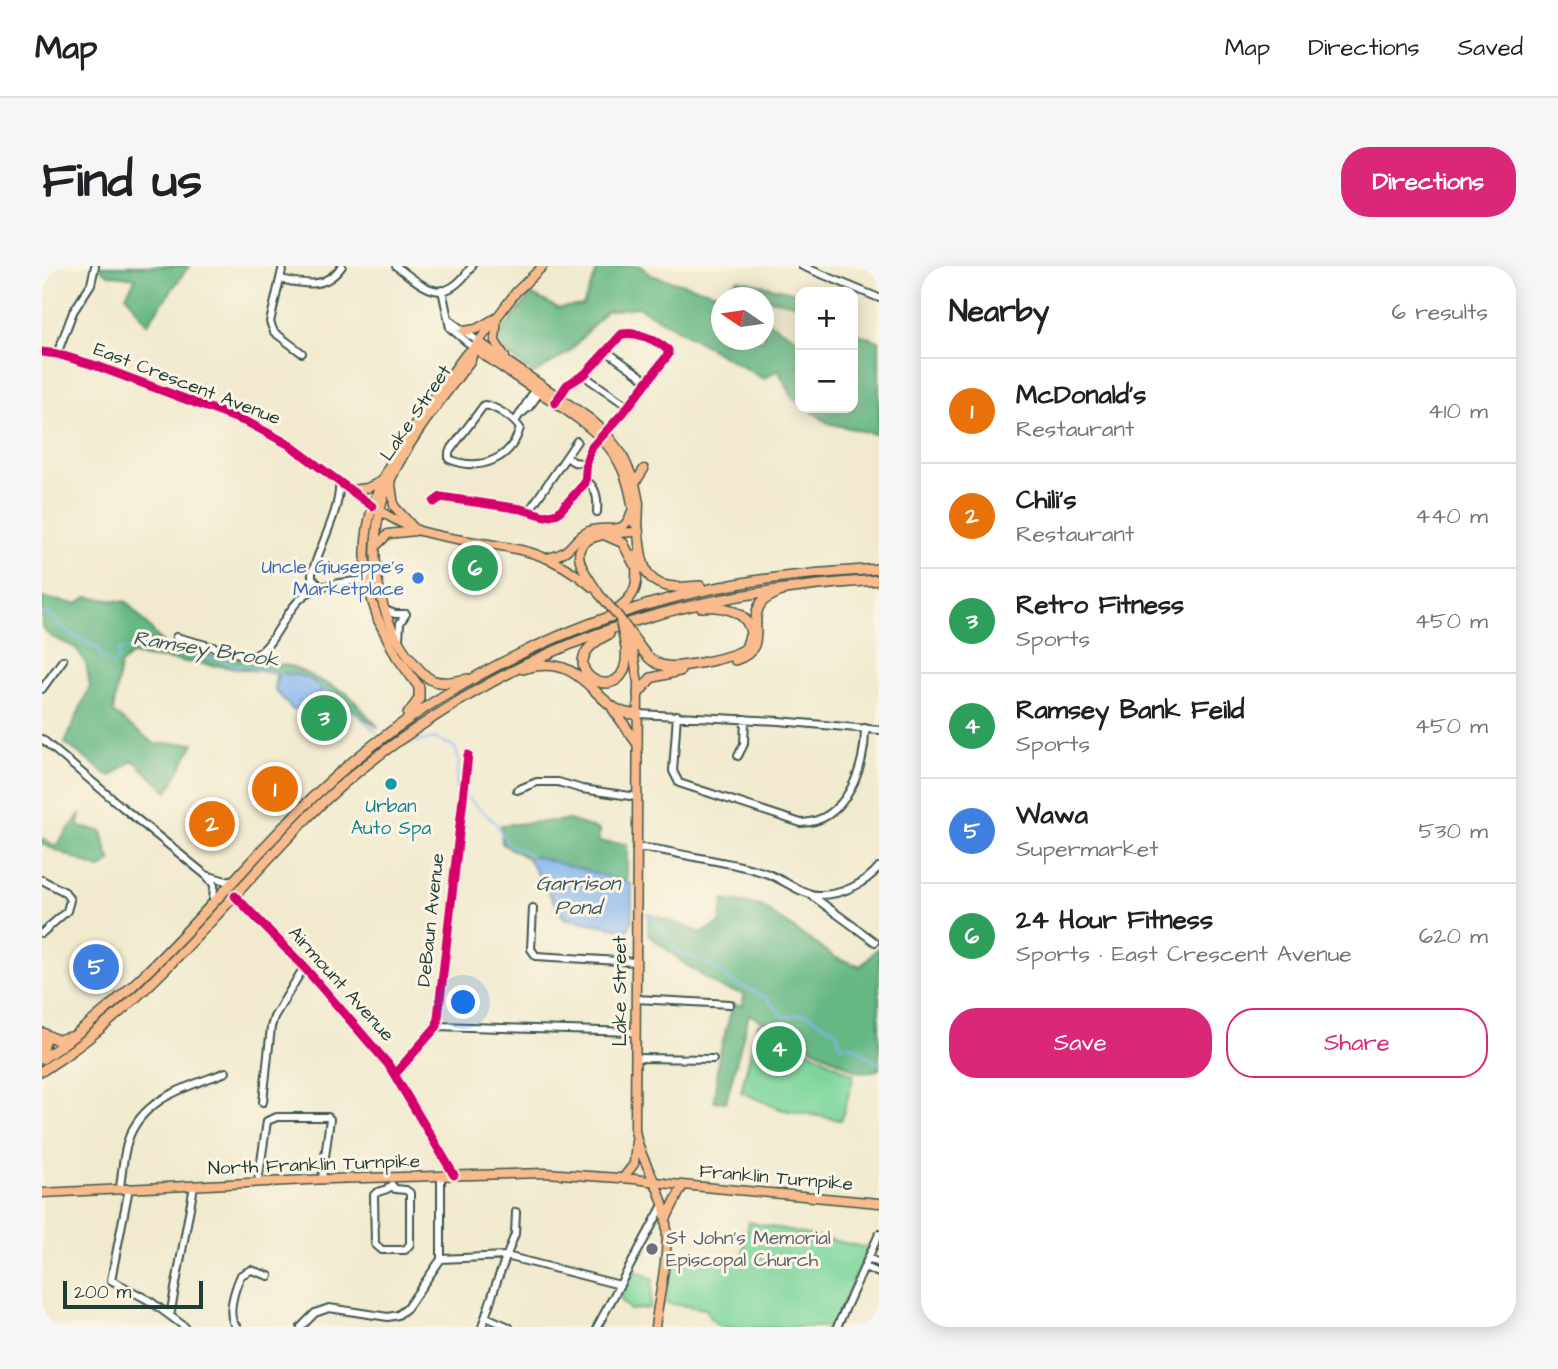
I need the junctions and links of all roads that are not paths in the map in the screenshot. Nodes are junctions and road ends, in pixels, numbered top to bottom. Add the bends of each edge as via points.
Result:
1 (95, 266) edge
2 (283, 266) edge
3 (342, 266) edge
4 (397, 266) edge
5 (472, 266) edge
6 (543, 266) edge
7 (802, 266) edge
8 (280, 279) junction
9 (846, 284) junction
10 (844, 287) edge
11 (442, 290) junction
12 (879, 298) edge
13 (497, 317) junction
14 (447, 319) junction
15 (464, 331) junction
16 (477, 345) junction
17 (607, 351) junction
18 (42, 352) edge
19 (302, 353) dead end
20 (57, 354) junction
21 (514, 368) junction
22 (585, 374) junction
23 (648, 381) junction
24 (538, 389) junction
25 (557, 401) junction
26 (628, 407) junction
27 (517, 418) junction
28 (603, 434) junction
29 (577, 441) dead end
30 (566, 457) junction
31 (587, 464) junction
32 (626, 468) junction
33 (644, 470) dead end
34 (391, 479) junction
35 (586, 481) junction
36 (339, 482) junction
37 (380, 482) junction
38 (635, 483) junction
39 (348, 497) junction
40 (434, 502) dead end
41 (372, 506) junction
42 (632, 510) junction
43 (380, 511) junction
44 (529, 511) junction
45 (597, 512) dead end
46 (418, 530) junction
47 (636, 530) junction
48 (605, 535) junction
49 (376, 548) junction
50 (547, 558) junction
51 (879, 569) edge
52 (636, 572) junction
53 (373, 579) junction
54 (879, 580) edge
55 (744, 582) junction
56 (321, 587) junction
57 (789, 587) junction
58 (599, 594) junction
59 (674, 608) junction
60 (384, 610) junction
61 (642, 618) junction
62 (378, 619) joint
63 (621, 621) joint
64 (594, 623) junction
65 (176, 638) dead end
66 (398, 641) junction
67 (632, 645) junction
68 (409, 657) joint
69 (63, 660) dead end
70 (477, 677) junction
71 (498, 677) junction
72 (42, 689) edge
73 (638, 694) junction
74 (608, 701) junction
75 (638, 714) junction
76 (677, 715) junction
77 (745, 719) junction
78 (865, 728) junction
79 (879, 730) edge
80 (390, 733) junction
81 (42, 738) edge
82 (637, 743) junction
83 (468, 755) dead end
84 (738, 756) dead end
85 (517, 790) dead end
86 (637, 797) junction
87 (636, 848) junction
88 (879, 867) edge
89 (207, 876) junction
90 (237, 879) junction
91 (42, 880) edge
92 (809, 894) junction
93 (235, 896) junction
94 (212, 906) junction
95 (533, 908) dead end
96 (42, 933) edge
97 (875, 942) dead end
98 (636, 962) junction
99 (304, 967) junction
100 (636, 999) junction
101 (730, 1004) dead end
102 (437, 1026) junction
103 (635, 1032) junction
104 (42, 1033) edge
105 (75, 1035) junction
106 (42, 1052) edge
107 (42, 1059) edge
108 (636, 1059) junction
109 (713, 1059) dead end
110 (42, 1072) edge
111 (226, 1072) dead end
112 (395, 1074) junction
113 (263, 1102) dead end
114 (635, 1134) junction
115 (454, 1175) junction
116 (441, 1177) junction
117 (623, 1178) junction
118 (322, 1179) junction
119 (654, 1181) junction
120 (258, 1182) junction
121 (392, 1182) junction
122 (671, 1184) joint
123 (683, 1185) junction
124 (194, 1186) junction
125 (124, 1188) junction
126 (42, 1193) edge
127 (879, 1203) edge
128 (663, 1205) junction
129 (516, 1212) dead end
130 (666, 1219) junction
131 (879, 1234) edge
132 (506, 1256) junction
133 (868, 1258) junction
134 (441, 1259) junction
135 (879, 1263) edge
136 (864, 1267) junction
137 (879, 1273) edge
138 (269, 1276) dead end
139 (620, 1285) junction
140 (170, 1316) junction
141 (486, 1317) junction
142 (185, 1327) edge
143 (237, 1327) edge
144 (301, 1327) edge
145 (482, 1327) edge
146 (509, 1327) edge
147 (597, 1327) edge
148 (655, 1327) edge
149 (837, 1327) edge

1 - 20 street
2 - 8 street
3 - 8 street via 317,285
4 - 11 street via 426,289
5 - 11 street via 455,285
6 - 13 main road, Lake Street
7 - 9 street
8 - 19 street via 270,322 274,332
9 - 10 street
9 - 12 street
11 - 14 street
13 - 15 main road
13 - 16 main road, Lake Street
13 - 21 main road via 496,344
14 - 15 street
14 - 16 street via 454,333
15 - 16 street
16 - 21 main road
16 - 24 main road
16 - 34 main road, Lake Street
16 - 37 main road, Lake Street via 403,440
17 - 22 street
17 - 23 street
17 - 23 street via 626,333 664,347 668,355
18 - 20 street, East Crescent Avenue
20 - 36 street, East Crescent Avenue via 249,423 288,444
21 - 24 main road
22 - 25 street via 567,385
22 - 26 street
23 - 26 street
24 - 25 main road
24 - 27 street
25 - 28 main road via 589,418
26 - 28 street
27 - 27 street via 519,432 494,461 477,465 448,458 482,406
28 - 31 street
28 - 32 main road via 618,448
29 - 30 street
30 - 31 street
30 - 44 street
31 - 35 street
32 - 38 main road
32 - 42 main road
33 - 38 main road
34 - 43 main road, Lake Street
34 - 46 main road via 393,503
35 - 44 street via 556,514
35 - 45 street via 596,496
36 - 39 street, East Crescent Avenue
36 - 39 street
37 - 39 main road
37 - 41 main road, Lake Street
38 - 47 main road
39 - 41 street, East Crescent Avenue
39 - 56 street via 327,528 312,573
40 - 44 street via 441,497
41 - 43 main road, East Crescent Avenue
41 - 53 main road, Lake Street via 366,544
42 - 47 main road
42 - 50 main road via 623,527 589,531 564,554
43 - 46 main road, East Crescent Avenue
43 - 49 main road, Lake Street
46 - 49 main road via 388,534
46 - 50 main road, East Crescent Avenue via 516,547
47 - 48 main road
47 - 52 highway
47 - 55 highway via 643,566 659,582 680,588
48 - 52 highway via 627,548
48 - 58 main road via 587,540 579,555
49 - 53 main road, Lake Street
50 - 58 main road, East Crescent Avenue
51 - 55 highway
52 - 64 highway via 636,589 630,599
53 - 56 street
53 - 60 main road, Lake Street
53 - 62 main road, Lake Street
54 - 57 highway
55 - 64 highway via 644,605
56 - 65 street via 298,601 256,656
57 - 59 highway
57 - 73 highway via 761,603 756,641 746,655 653,677
58 - 63 main road, East Crescent Avenue, bridge
59 - 61 highway
59 - 67 highway via 731,610 747,622 750,641 737,654 673,666 652,661
60 - 66 main road, Lake Street
60 - 66 street via 406,614
61 - 67 highway via 588,648 582,662 586,673 600,684 617,679
61 - 71 highway via 571,643
62 - 80 highway via 419,690 414,708
63 - 67 highway, bridge
64 - 70 highway
66 - 68 main road, Lake Street
67 - 73 main road
68 - 70 highway via 433,682
69 - 72 street
70 - 80 highway
71 - 74 highway via 535,666 560,666
71 - 93 highway via 361,768
73 - 75 main road
74 - 75 highway via 622,712
74 - 82 highway
75 - 76 street
75 - 82 main road, Lake Street
76 - 77 street
76 - 78 street via 673,771 679,783 801,823 827,816 842,801 858,770
77 - 78 street
77 - 84 street via 744,744
78 - 79 street
80 - 90 highway via 315,796
81 - 89 street
82 - 86 main road, Lake Street
83 - 102 street, DeBaun Avenue
85 - 86 street via 537,782 558,782
86 - 87 main road, Lake Street
87 - 92 street via 756,869
87 - 98 main road, Lake Street
88 - 92 street via 848,888
89 - 90 street
89 - 94 street via 215,888
90 - 94 highway
91 - 96 street via 65,892 70,900 67,911
92 - 97 street
93 - 99 street, Airmount Avenue
93 - 110 highway via 130,1005
94 - 105 highway via 138,982
95 - 98 street via 531,948 536,956
98 - 100 main road, Lake Street
99 - 112 street, Airmount Avenue
99 - 113 street via 271,1027
100 - 101 street
100 - 103 main road, Lake Street
102 - 103 street
102 - 112 street
103 - 108 main road, Lake Street
104 - 105 highway via 57,1040
104 - 106 highway
105 - 107 highway
108 - 109 street
108 - 114 main road, Lake Street
111 - 125 street via 164,1096 145,1112 127,1144
112 - 115 street, Airmount Avenue
114 - 117 main road via 634,1164
114 - 119 main road, Lake Street
115 - 116 main road, North Franklin Turnpike
115 - 117 main road, North Franklin Turnpike via 545,1172
116 - 121 main road, North Franklin Turnpike
116 - 134 street
117 - 119 main road, North Franklin Turnpike
118 - 120 main road, North Franklin Turnpike
118 - 120 street via 328,1116 277,1117 267,1121
118 - 121 main road, North Franklin Turnpike
119 - 122 main road, North Franklin Turnpike
119 - 128 main road, Lake Street
120 - 124 main road, North Franklin Turnpike
121 - 121 street via 389,1189 374,1195 375,1244 382,1250 405,1250 410,1244 410,1193 396,1189
122 - 123 main road, Franklin Turnpike
123 - 127 main road, Franklin Turnpike
123 - 130 main road
124 - 125 main road, North Franklin Turnpike
124 - 140 street
125 - 126 main road, North Franklin Turnpike
125 - 140 street via 111,1280
128 - 130 main road, Lake Street
128 - 139 street
129 - 132 street via 515,1234
130 - 148 main road
131 - 133 street
132 - 134 street
132 - 139 street
132 - 141 street
133 - 135 street
133 - 136 street
134 - 144 street via 398,1315 329,1308
136 - 137 street
136 - 149 street
138 - 143 street via 251,1270 239,1278 230,1316
139 - 147 street
140 - 142 street
141 - 145 street
141 - 146 street

